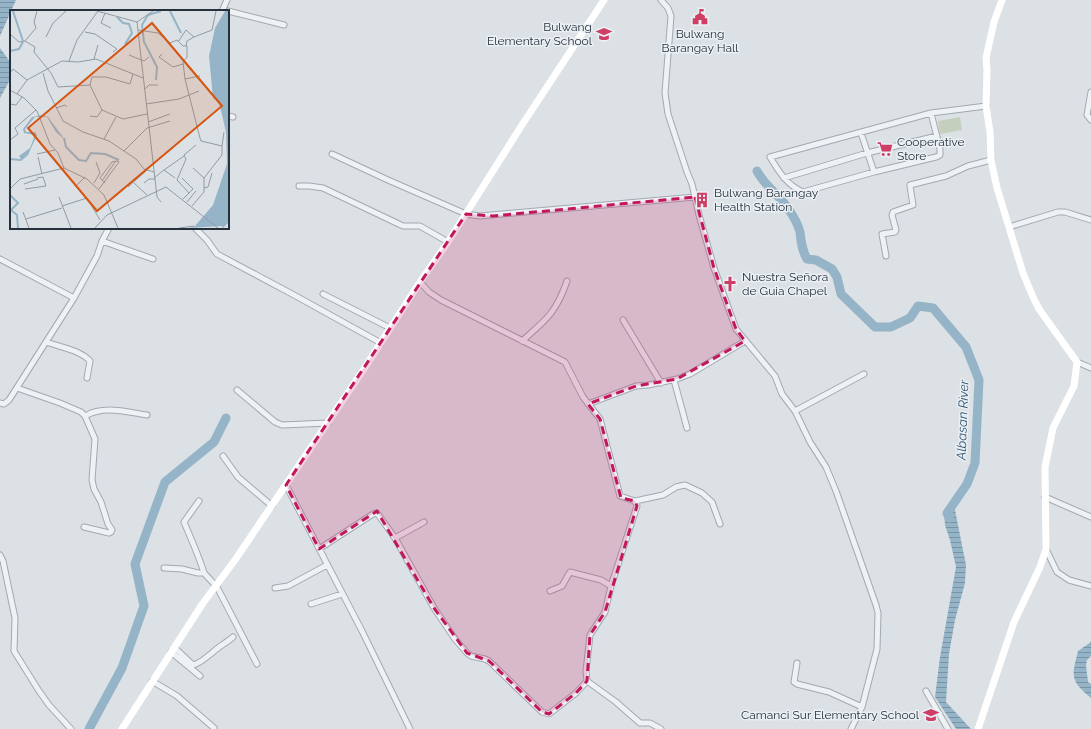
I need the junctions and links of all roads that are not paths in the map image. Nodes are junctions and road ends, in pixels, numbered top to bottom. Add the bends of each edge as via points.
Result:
1 (227, 0) edge
2 (604, 0) edge
3 (661, 0) edge
4 (1002, 0) edge
5 (225, 10) edge
6 (229, 12) edge
7 (284, 25) dead end
8 (1091, 92) edge
9 (986, 106) junction
10 (931, 113) junction
11 (1091, 120) edge
12 (861, 133) junction
13 (937, 136) junction
14 (867, 153) junction
15 (332, 154) dead end
16 (991, 160) junction
17 (874, 172) junction
18 (784, 178) junction
19 (298, 186) dead end
20 (695, 197) junction
21 (466, 214) junction
22 (1091, 220) edge
23 (1009, 227) junction
24 (108, 229) edge
25 (196, 229) edge
26 (102, 241) junction
27 (448, 242) junction
28 (886, 256) dead end
29 (0, 259) edge
30 (153, 259) dead end
31 (567, 281) dead end
32 (420, 282) junction
33 (323, 294) dead end
34 (74, 298) junction
35 (623, 320) dead end
36 (390, 328) junction
37 (522, 341) junction
38 (745, 341) junction
39 (46, 342) junction
40 (381, 343) junction
41 (1077, 362) junction
42 (1091, 368) edge
43 (864, 374) dead end
44 (87, 378) dead end
45 (674, 380) junction
46 (660, 383) junction
47 (17, 388) junction
48 (237, 390) dead end
49 (0, 403) edge
50 (588, 404) junction
51 (795, 411) junction
52 (147, 415) dead end
53 (85, 416) junction
54 (328, 423) junction
55 (687, 428) dead end
56 (223, 456) dead end
57 (286, 485) junction
58 (1045, 497) junction
59 (199, 501) dead end
60 (635, 501) junction
61 (272, 506) junction
62 (1091, 517) edge
63 (424, 522) dead end
64 (720, 524) dead end
65 (84, 527) dead end
66 (395, 538) junction
67 (318, 549) junction
68 (1046, 549) junction
69 (0, 555) edge
70 (326, 565) junction
71 (164, 568) dead end
72 (204, 573) junction
73 (611, 586) junction
74 (1091, 586) edge
75 (217, 587) junction
76 (275, 588) dead end
77 (550, 591) dead end
78 (342, 594) junction
79 (311, 604) dead end
80 (233, 637) dead end
81 (173, 650) junction
82 (797, 663) dead end
83 (257, 664) dead end
84 (200, 676) dead end
85 (152, 681) junction
86 (587, 681) junction
87 (926, 691) dead end
88 (862, 707) junction
89 (214, 728) edge
90 (71, 729) edge
91 (122, 729) edge
92 (410, 729) edge
93 (661, 729) edge
94 (851, 729) edge
95 (948, 729) edge
96 (978, 729) edge

1 - 5 street
2 - 21 street
3 - 20 street via 671,16 665,103
4 - 9 street via 986,58
6 - 7 street
8 - 11 street via 1088,115
9 - 10 street
9 - 16 street
10 - 12 street
10 - 13 street
12 - 14 street
12 - 18 street via 770,157
13 - 14 street
13 - 17 street via 940,154 936,157
14 - 17 street
14 - 18 street
15 - 21 street
16 - 23 street
16 - 28 street via 968,166 946,176 910,185 913,205 893,212 896,230 882,234
17 - 18 street via 803,192
19 - 27 street via 323,188 403,226 420,226
20 - 21 street via 493,216
20 - 38 street via 714,268 736,329
21 - 27 street
22 - 23 street via 1058,212
23 - 41 street via 1023,273 1039,309
24 - 26 street
25 - 40 street via 217,254
26 - 30 street
26 - 34 street via 97,256
27 - 32 street
29 - 34 street
31 - 37 street via 552,313
32 - 36 street
32 - 37 street via 441,300
33 - 36 street
34 - 39 street
35 - 46 street
36 - 40 street
37 - 50 street via 565,362
38 - 45 street via 690,374
38 - 51 street via 775,376 782,394
39 - 44 street via 87,358 90,361
39 - 47 street
40 - 54 street
41 - 42 street
41 - 58 street via 1074,386 1052,436 1045,467
43 - 51 street
45 - 46 street
45 - 55 street
46 - 50 street via 636,386
47 - 49 street via 9,400 4,404
47 - 53 street via 60,403
48 - 54 street via 282,425
50 - 60 street via 600,419 620,496
51 - 88 street via 826,467 836,491 877,609 877,649
52 - 53 street via 117,410 95,411
53 - 65 street via 95,440 92,480 94,489 112,530 109,533
54 - 57 street
56 - 61 street via 238,477
57 - 61 street
57 - 67 street
58 - 62 street
58 - 68 street
59 - 72 street via 184,522
60 - 64 street via 663,495 685,485 702,493 712,502
60 - 73 street via 637,506
61 - 75 street
63 - 66 street
66 - 67 street via 376,513
66 - 86 street via 434,608 462,648 471,656 489,661 542,712 549,714
67 - 70 street
68 - 74 street via 1057,572 1069,580
68 - 96 street via 1014,622
69 - 90 street via 15,618 14,651 49,706
70 - 76 street via 288,586
70 - 78 street
71 - 72 street
72 - 75 street
73 - 77 street via 601,580 570,572 562,586
73 - 86 street via 605,612 590,635
75 - 81 street
75 - 83 street
78 - 79 street
78 - 92 street
80 - 81 street via 204,660 193,665
81 - 84 street
81 - 85 street
82 - 88 street via 794,682 829,692
85 - 89 street via 178,696
85 - 91 street
86 - 93 street via 640,722 650,723
87 - 95 street
88 - 94 street

